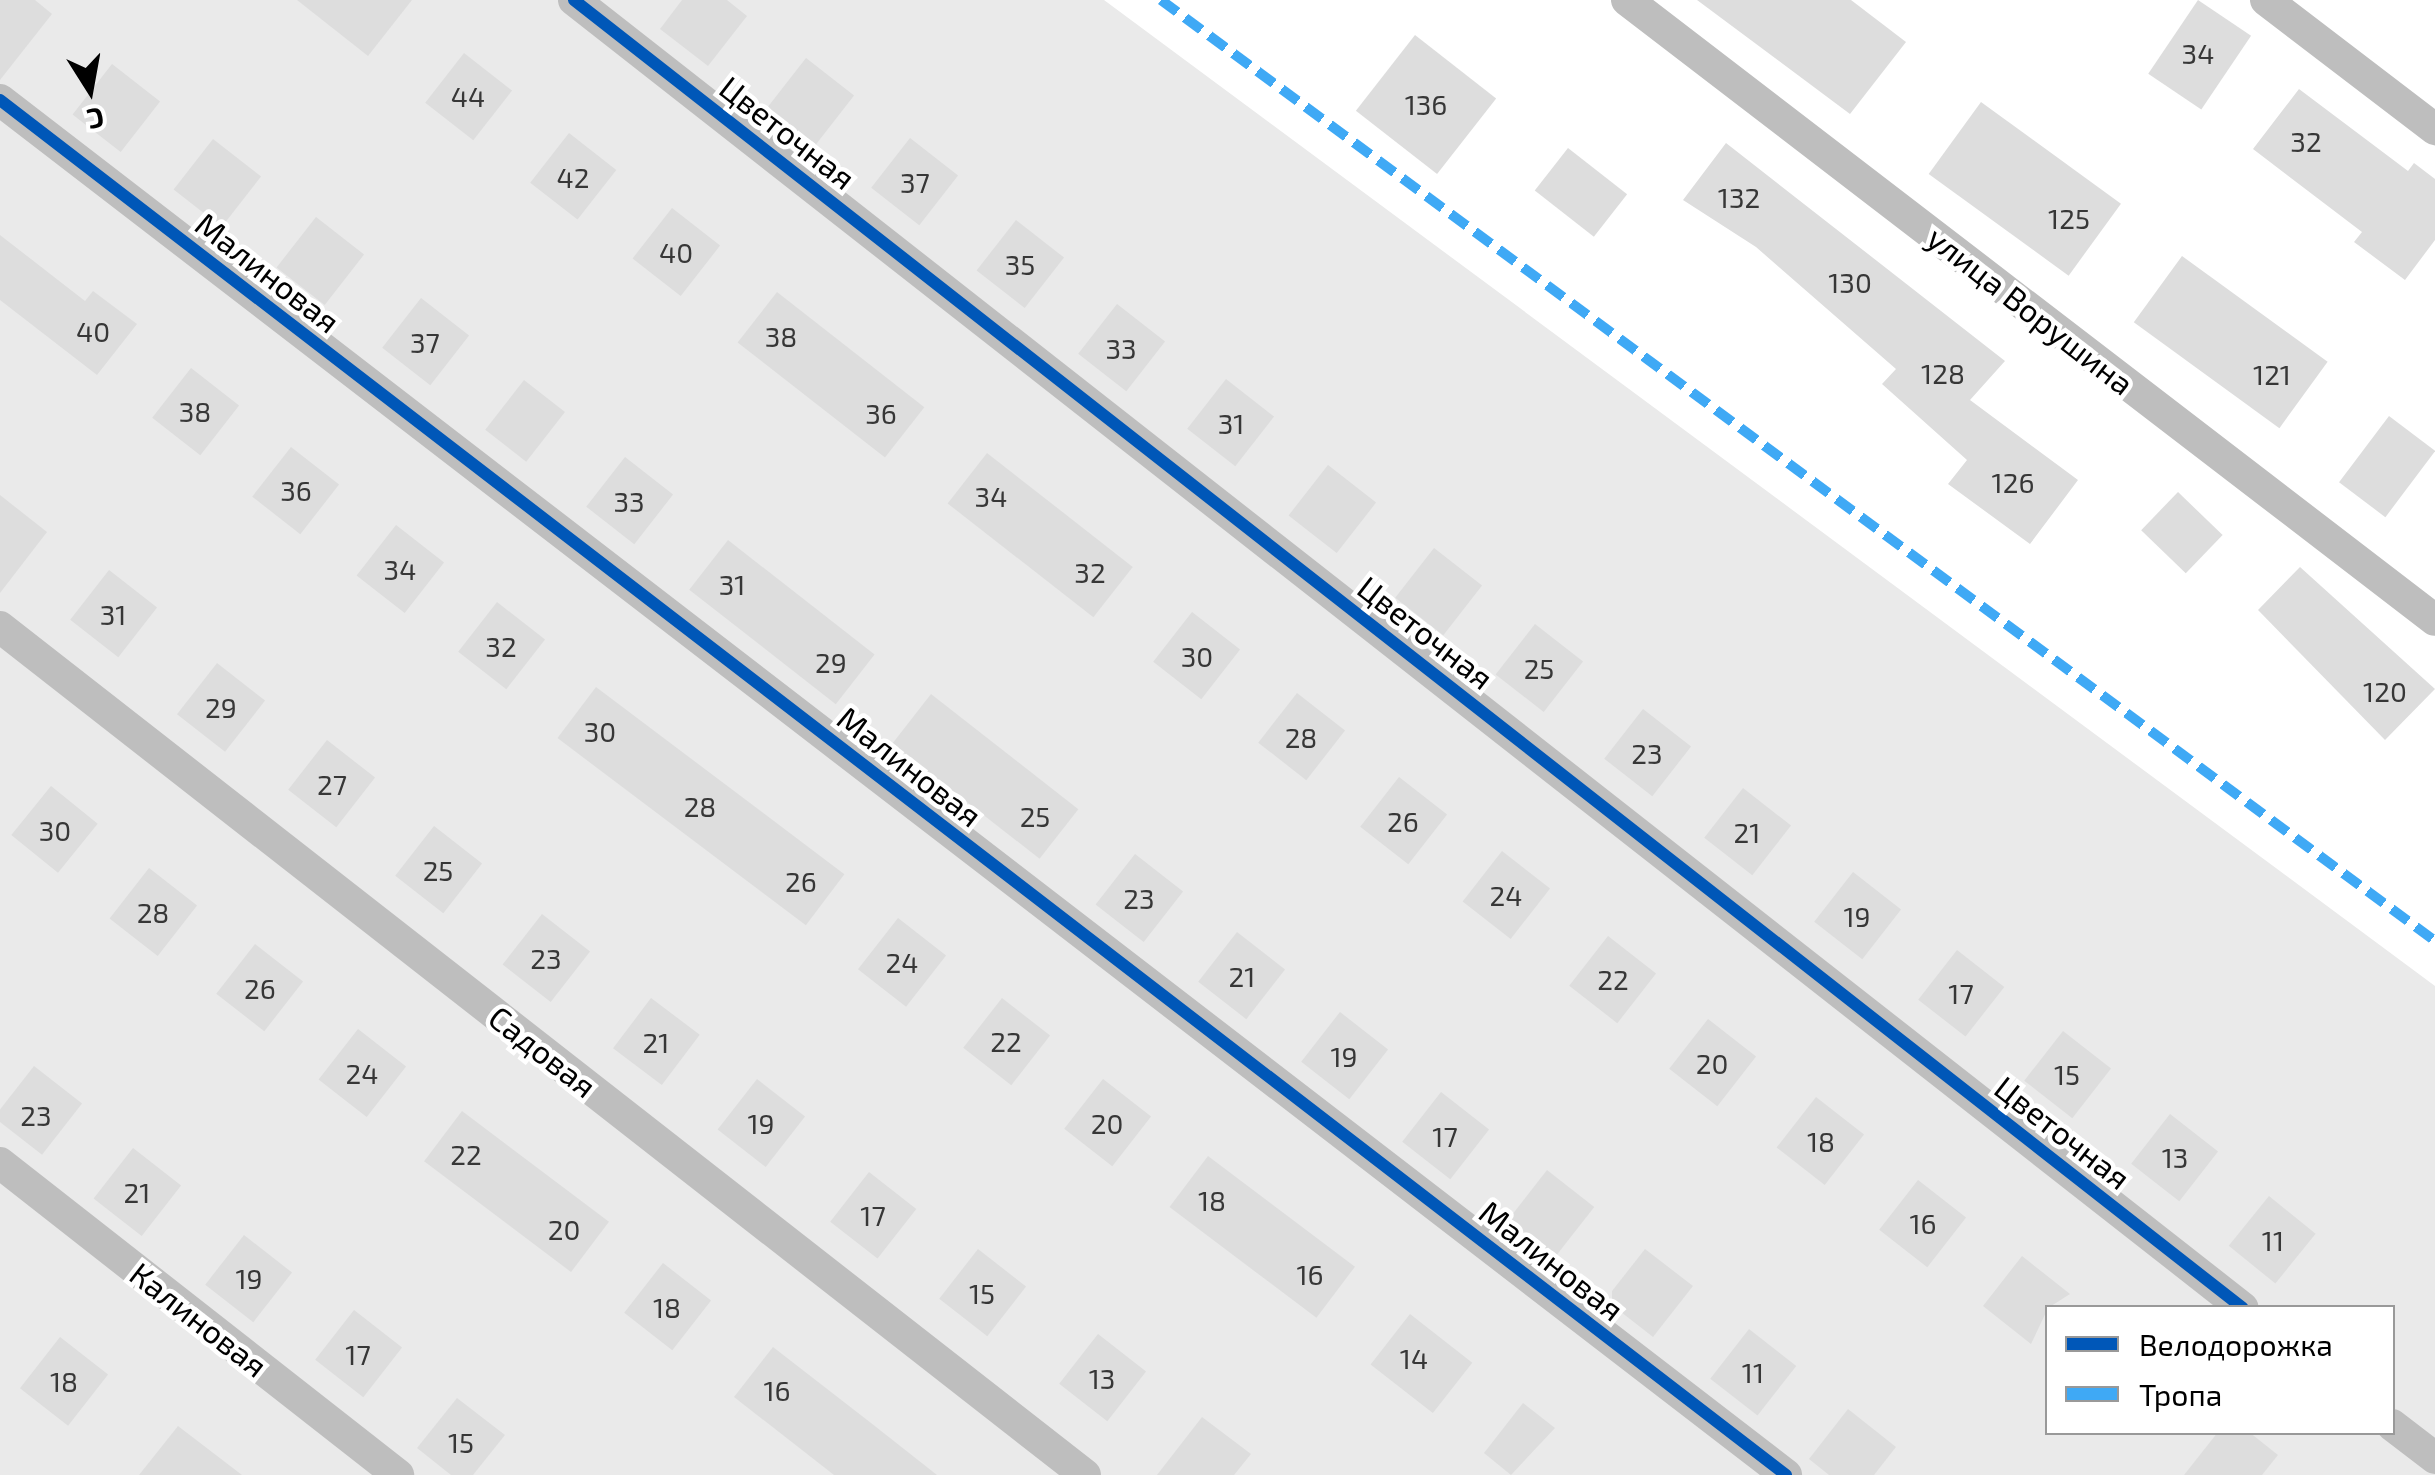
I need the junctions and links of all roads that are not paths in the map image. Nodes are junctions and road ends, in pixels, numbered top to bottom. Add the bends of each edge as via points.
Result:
1 (574, 0) edge
2 (1627, 0) edge
3 (2266, 0) edge
4 (0, 100) edge
5 (2435, 129) edge
6 (2435, 620) edge
7 (0, 627) edge
8 (0, 1162) edge
9 (2239, 1305) edge
10 (2395, 1427) edge
11 (2435, 1458) edge
12 (398, 1475) edge
13 (1085, 1475) edge
14 (1786, 1475) edge

1 - 9 street, Цветочная
2 - 6 street, улица Ворушина
3 - 5 street
4 - 14 street, Малиновая
7 - 13 street, Садовая
8 - 12 street, Калиновая
10 - 11 street

